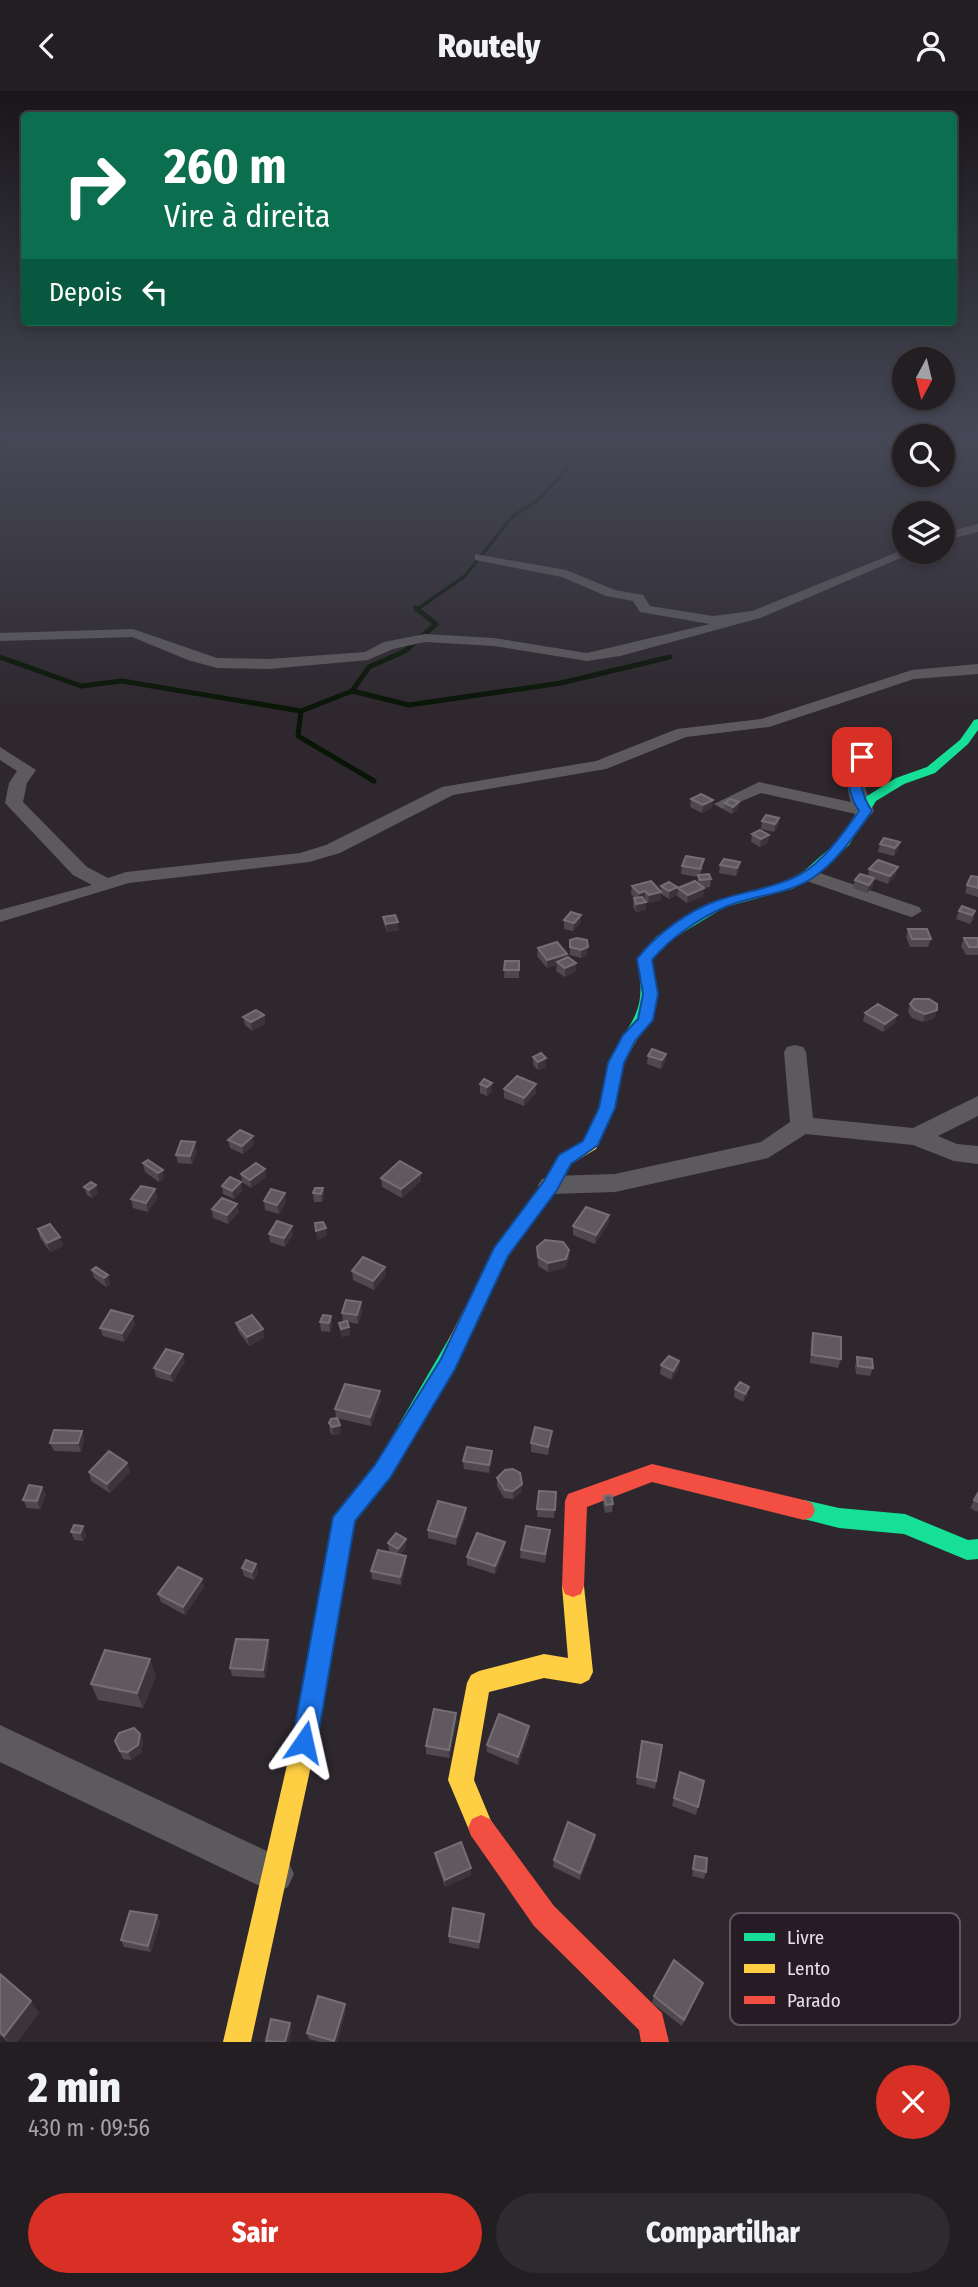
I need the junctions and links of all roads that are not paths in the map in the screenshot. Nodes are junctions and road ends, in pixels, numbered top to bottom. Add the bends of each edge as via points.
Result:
1 (978, 528) edge
2 (955, 534) edge
3 (480, 557) dead end
4 (892, 559) edge
5 (736, 619) junction
6 (0, 637) edge
7 (978, 669) edge
8 (978, 722) edge
9 (0, 751) edge
10 (862, 757) dead end
11 (723, 804) edge
12 (866, 811) junction
13 (808, 875) junction
14 (107, 885) junction
15 (912, 911) dead end
16 (0, 916) edge
17 (795, 1052) dead end
18 (978, 1104) edge
19 (802, 1125) junction
20 (916, 1137) junction
21 (978, 1155) edge
22 (551, 1185) junction
23 (978, 1549) edge
24 (0, 1743) edge
25 (275, 1874) junction
26 (237, 2042) edge
27 (655, 2042) edge

1 - 2 street
3 - 5 street via 566,574 611,593 638,598 645,609 713,620
4 - 5 street
5 - 6 street via 720,627 587,657 494,642 425,638 389,645 368,656 270,664 205,660 133,633
7 - 14 street via 912,675 763,724 683,732 600,765 448,791 333,849 302,858 184,869
8 - 12 street via 964,742 931,770 890,787 871,799
9 - 14 street via 27,770 18,783 14,803 80,871
10 - 12 street via 855,774 855,796
11 - 12 street via 759,787
12 - 13 street via 844,842
13 - 15 street
13 - 22 street via 787,886 720,904 662,939 644,959 650,994 645,1020 616,1063 607,1108 590,1145 565,1160
14 - 16 street
17 - 19 street
18 - 20 street
19 - 20 street
19 - 22 street via 768,1149 615,1183
20 - 21 street via 954,1152
22 - 25 street via 501,1252 448,1363 383,1471 344,1517
23 - 27 street via 967,1550 905,1524 839,1518 745,1499 652,1473 576,1501 573,1581 581,1672 544,1666 479,1683 461,1780 482,1831 544,1916 652,2023
24 - 25 street
25 - 26 street

